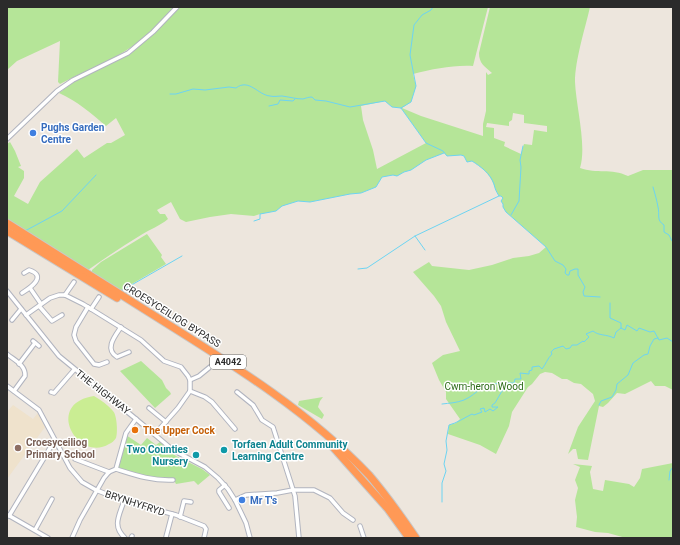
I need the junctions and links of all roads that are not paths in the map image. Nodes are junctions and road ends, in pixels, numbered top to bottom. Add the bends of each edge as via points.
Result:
1 (177, 7) edge
2 (7, 139) edge
3 (7, 223) edge
4 (7, 231) edge
5 (24, 273) dead end
6 (74, 282) dead end
7 (30, 288) junction
8 (7, 291) edge
9 (22, 293) dead end
10 (65, 295) junction
11 (99, 297) dead end
12 (40, 305) junction
13 (90, 308) junction
14 (21, 309) junction
15 (26, 315) junction
16 (62, 315) dead end
17 (12, 320) dead end
18 (120, 328) junction
19 (39, 346) dead end
20 (126, 352) dead end
21 (7, 354) edge
22 (105, 361) dead end
23 (19, 364) junction
24 (210, 368) dead end
25 (74, 370) junction
26 (190, 380) junction
27 (7, 386) edge
28 (14, 391) junction
29 (190, 391) junction
30 (51, 392) dead end
31 (237, 392) dead end
32 (149, 408) dead end
33 (136, 419) junction
34 (166, 422) junction
35 (235, 429) dead end
36 (155, 434) junction
37 (56, 444) junction
38 (75, 459) dead end
39 (116, 469) junction
40 (109, 472) junction
41 (173, 480) dead end
42 (225, 485) junction
43 (96, 490) junction
44 (293, 490) junction
45 (52, 499) dead end
46 (235, 500) junction
47 (124, 501) junction
48 (191, 502) dead end
49 (228, 508) dead end
50 (172, 514) junction
51 (8, 515) edge
52 (180, 517) junction
53 (353, 520) dead end
54 (360, 526) dead end
55 (35, 530) junction
56 (166, 537) dead end
57 (48, 538) edge
58 (72, 538) edge
59 (125, 538) edge
60 (204, 538) edge
61 (250, 538) edge
62 (299, 538) edge
63 (364, 538) edge
64 (409, 538) edge
65 (416, 538) edge

1 - 2 street via 128,53 73,80 57,91
3 - 65 highway, CROESYCEILIOG BYPASS / A4042 via 224,359 310,420 356,462 387,497
4 - 64 highway, CROESYCEILIOG BYPASS / A4042 via 222,362 301,418 330,443 349,464
5 - 7 street via 29,270 37,275 36,282
6 - 10 street
7 - 9 street
7 - 12 street
8 - 14 street, THE HIGHWAY
10 - 12 street via 50,298
10 - 13 street
11 - 13 street
12 - 15 street
12 - 16 street via 52,321
13 - 18 street
13 - 22 street via 76,327 74,335 94,364 99,365
14 - 15 street, THE HIGHWAY
14 - 17 street
15 - 25 street, THE HIGHWAY via 59,356
18 - 20 street via 110,346 116,356
18 - 26 street via 141,340 164,361 181,366
19 - 23 street via 34,342
21 - 23 street
23 - 28 street via 25,370 25,376
24 - 26 street
25 - 30 street via 54,393
25 - 33 street, THE HIGHWAY
26 - 29 street
27 - 28 street, BRYNHYFRYD
28 - 37 street, BRYNHYFRYD via 39,410
29 - 34 street
29 - 35 street via 212,402
31 - 44 street via 253,405 262,420 273,427
32 - 34 street
33 - 36 street, THE HIGHWAY
33 - 39 street via 126,433
34 - 36 street
36 - 42 street, THE HIGHWAY via 173,450 211,471
37 - 43 street, BRYNHYFRYD via 73,473
37 - 51 street via 50,448
38 - 40 street
39 - 40 street
39 - 41 street via 158,481
40 - 43 street
42 - 46 street, THE HIGHWAY
42 - 49 street via 219,492
43 - 47 street, BRYNHYFRYD
43 - 58 street
44 - 46 street via 246,495
44 - 53 street via 314,490 323,494
44 - 62 street
45 - 55 street
46 - 61 street, THE HIGHWAY
47 - 50 street, BRYNHYFRYD
47 - 59 street via 117,525
48 - 52 street via 184,501
50 - 52 street, BRYNHYFRYD
50 - 56 street
51 - 55 street
52 - 60 street, BRYNHYFRYD via 204,526
54 - 63 street
55 - 57 street

